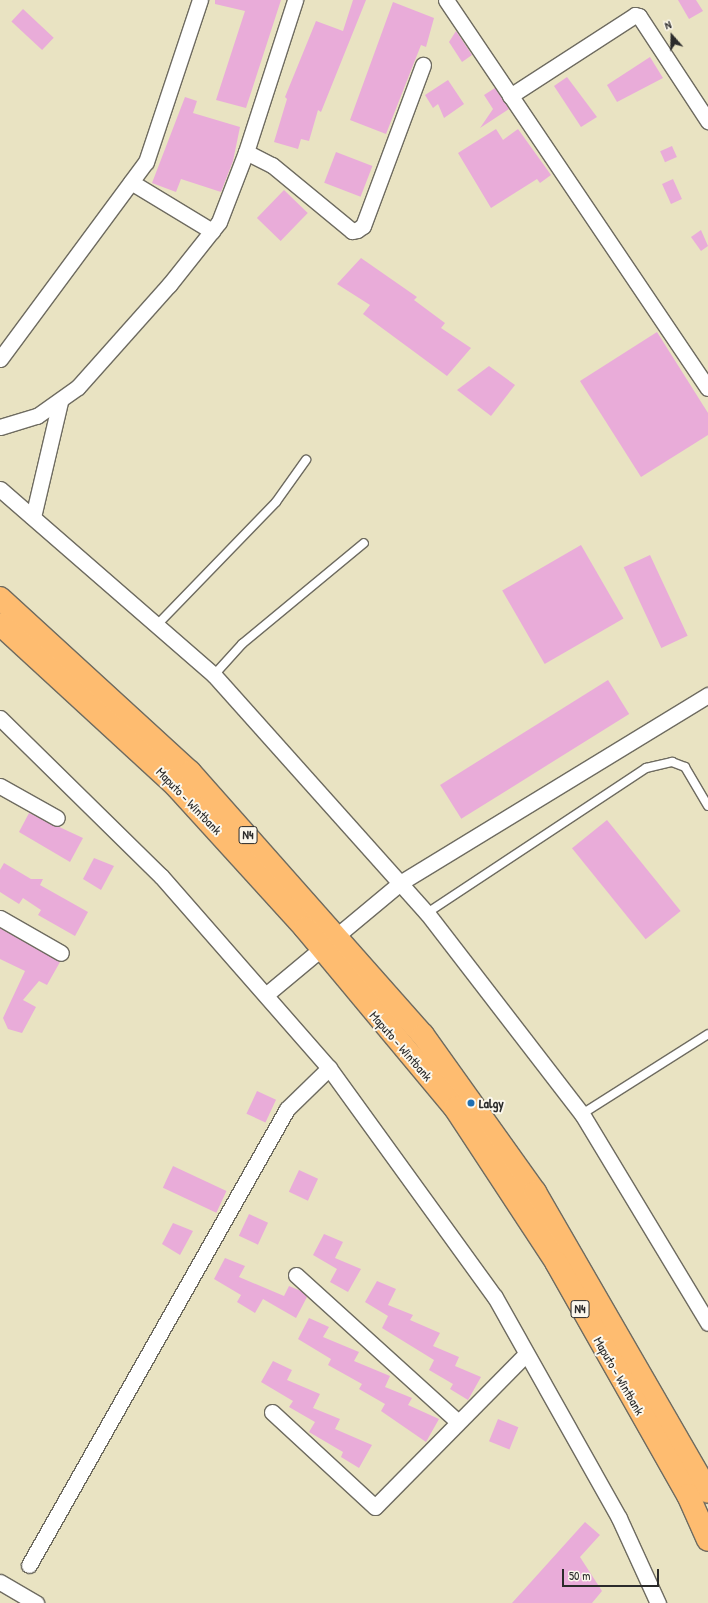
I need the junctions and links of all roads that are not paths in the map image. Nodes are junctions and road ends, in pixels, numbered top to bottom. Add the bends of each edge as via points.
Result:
1 (200, 0) edge
2 (295, 0) edge
3 (446, 0) edge
4 (423, 65) dead end
5 (510, 96) junction
6 (708, 121) edge
7 (246, 152) junction
8 (131, 182) junction
9 (212, 231) junction
10 (0, 359) edge
11 (708, 388) edge
12 (60, 402) junction
13 (0, 427) edge
14 (306, 460) dead end
15 (0, 490) edge
16 (33, 517) junction
17 (364, 543) dead end
18 (0, 598) edge
19 (0, 624) edge
20 (155, 626) junction
21 (214, 675) junction
22 (708, 695) edge
23 (0, 718) edge
24 (0, 786) edge
25 (708, 806) edge
26 (57, 818) dead end
27 (400, 883) junction
28 (427, 914) junction
29 (0, 918) edge
30 (329, 942) junction
31 (61, 953) dead end
32 (268, 993) junction
33 (708, 1034) edge
34 (329, 1068) junction
35 (582, 1114) junction
36 (296, 1275) dead end
37 (708, 1323) edge
38 (526, 1354) junction
39 (272, 1412) dead end
40 (457, 1421) junction
41 (708, 1492) edge
42 (708, 1540) edge
43 (30, 1565) dead end
44 (0, 1582) edge
45 (36, 1603) edge
46 (658, 1603) edge

1 - 8 street via 153,144 146,162
2 - 7 street
3 - 5 street
4 - 7 street via 363,226 357,230 352,231 272,165
5 - 6 street via 635,15 640,16
5 - 11 street
7 - 9 street
8 - 9 street
8 - 10 street
9 - 12 street via 128,332 78,387
12 - 13 street via 37,416
12 - 16 street
14 - 20 lane via 276,502
15 - 16 street
16 - 20 street via 115,586
17 - 21 lane via 242,644
18 - 30 highway, Maputo - Wintbank / N4 via 190,772
19 - 30 highway, Maputo - Wintbank / N4 via 176,786
20 - 21 street
21 - 27 street
22 - 27 street
23 - 32 street via 161,876
24 - 26 street
25 - 28 lane via 685,767 672,762 646,768
27 - 28 street
27 - 30 street
28 - 35 street
29 - 31 street
30 - 32 street
30 - 41 highway, Maputo - Wintbank / N4 via 408,1016 496,1133 573,1252
30 - 42 highway, Maputo - Wintbank / N4 via 455,1108 519,1203 688,1495
32 - 34 street
33 - 35 lane
34 - 38 street via 495,1297
34 - 43 street via 287,1109
35 - 37 street
36 - 40 street
38 - 40 street
38 - 46 street via 619,1518
39 - 40 street via 375,1507
44 - 45 street

